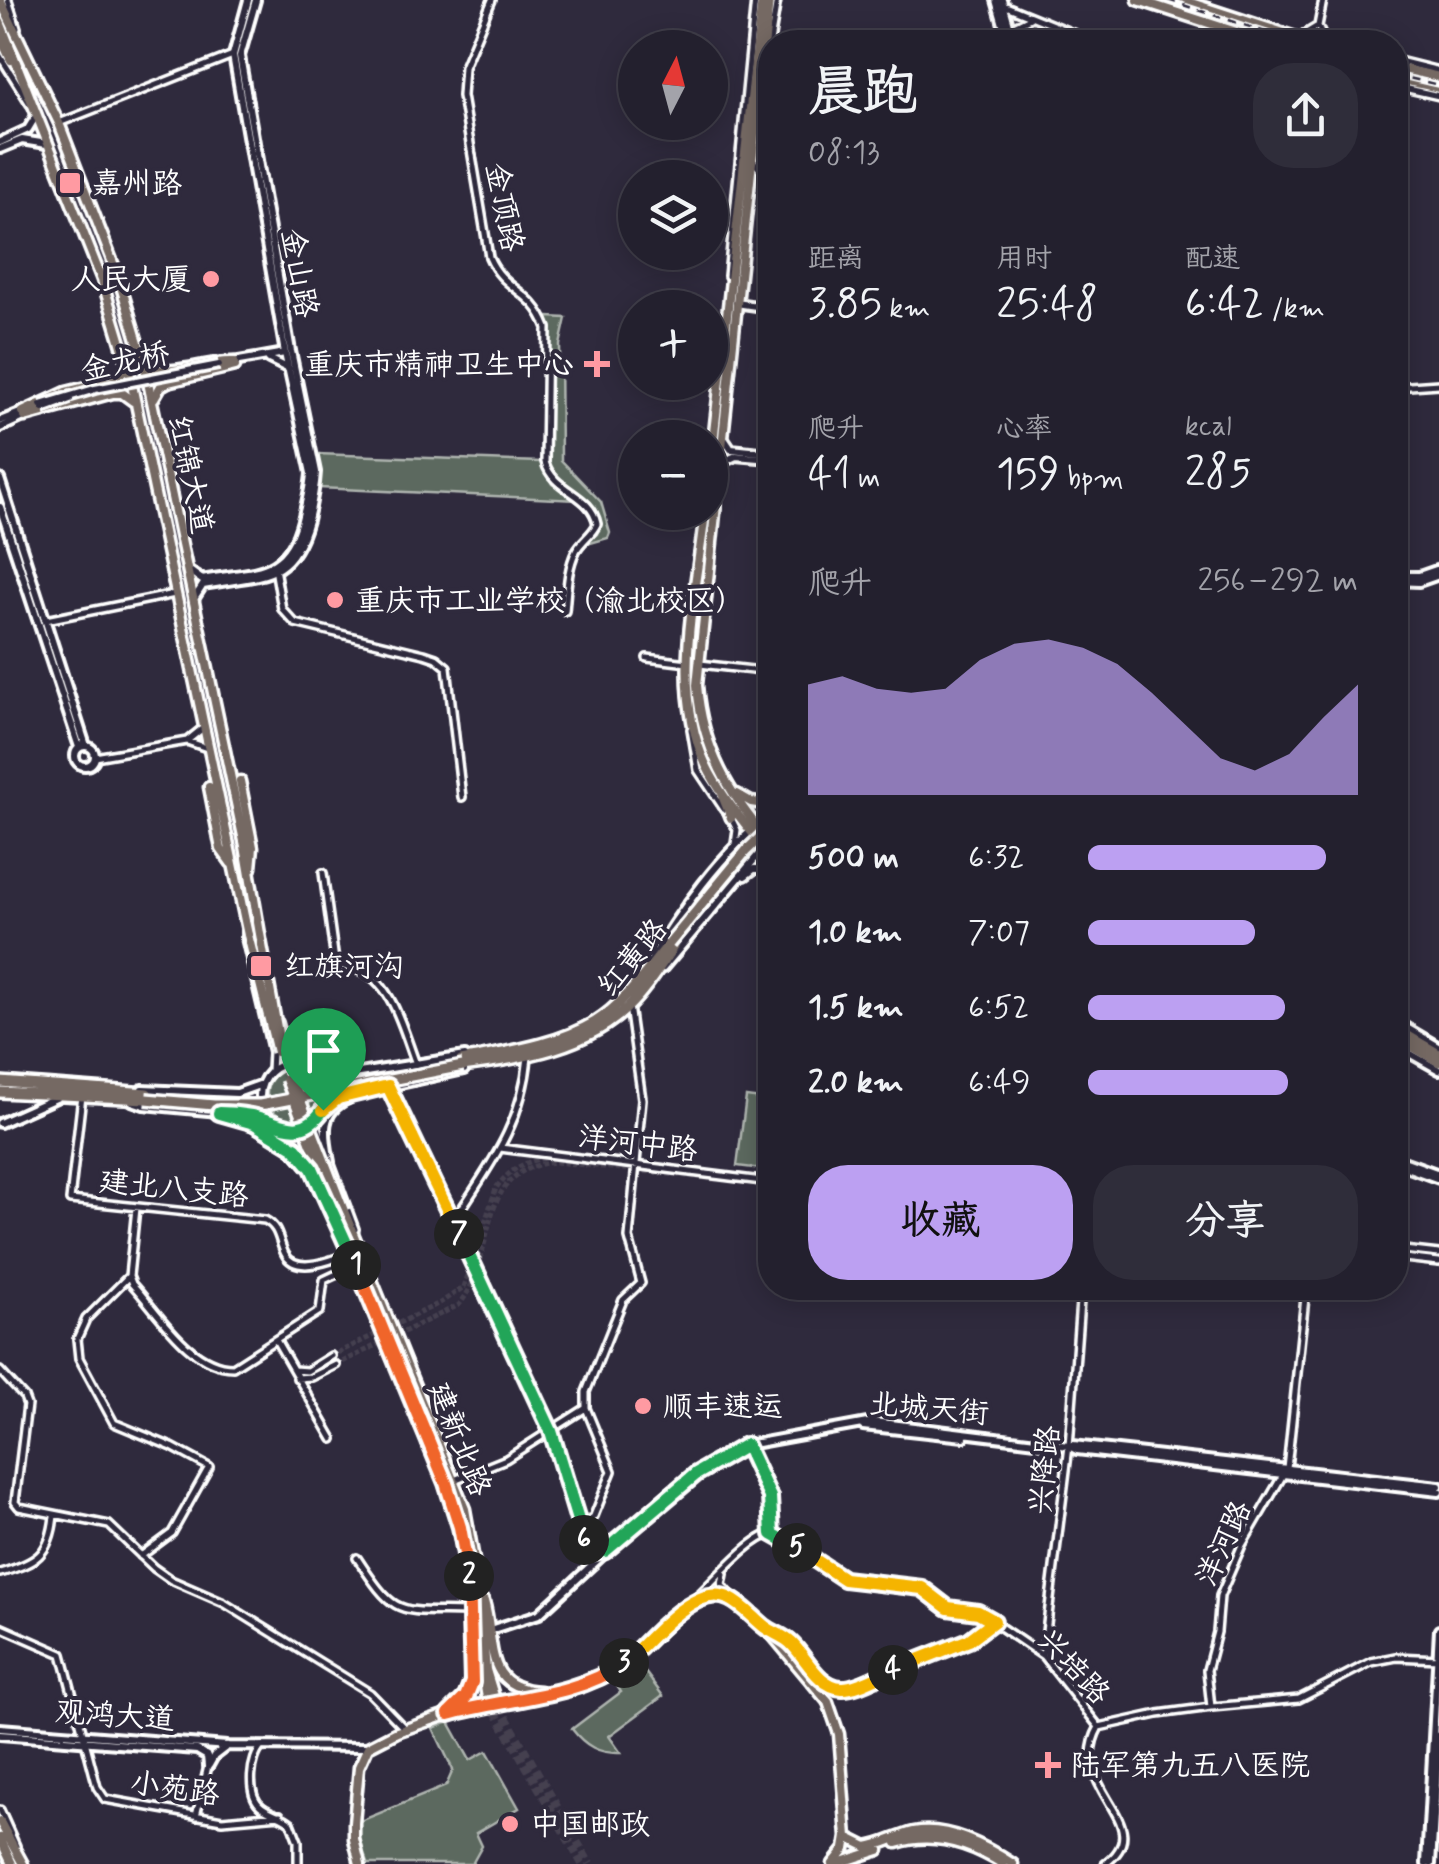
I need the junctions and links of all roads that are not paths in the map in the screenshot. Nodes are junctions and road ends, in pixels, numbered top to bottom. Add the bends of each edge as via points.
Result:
1 (0, 0) edge
2 (8, 0) edge
3 (252, 0) edge
4 (762, 0) edge
5 (777, 0) edge
6 (1138, 0) edge
7 (1182, 0) edge
8 (1323, 0) edge
9 (490, 1) edge
10 (1000, 1) edge
11 (1032, 17) junction
12 (0, 22) edge
13 (1318, 26) junction
14 (764, 30) edge
15 (769, 30) edge
16 (1008, 30) edge
17 (1014, 30) edge
18 (1065, 30) edge
19 (1230, 30) edge
20 (1274, 30) edge
21 (1311, 30) edge
22 (1320, 30) edge
23 (0, 36) edge
24 (20, 40) junction
25 (233, 55) junction
26 (0, 56) edge
27 (1408, 67) edge
28 (1439, 74) edge
29 (1408, 81) edge
30 (1439, 88) edge
31 (1408, 89) edge
32 (27, 92) junction
33 (1439, 96) edge
34 (758, 97) edge
35 (758, 107) edge
36 (36, 114) junction
37 (58, 123) junction
38 (0, 142) edge
39 (48, 144) junction
40 (0, 150) edge
41 (753, 158) junction
42 (758, 166) edge
43 (730, 295) junction
44 (737, 304) junction
45 (758, 307) edge
46 (288, 354) junction
47 (269, 360) junction
48 (144, 364) junction
49 (235, 364) junction
50 (128, 366) junction
51 (289, 370) junction
52 (1439, 384) edge
53 (1408, 385) edge
54 (153, 402) junction
55 (136, 406) junction
56 (24, 414) junction
57 (716, 420) edge
58 (725, 420) edge
59 (0, 425) edge
60 (728, 444) edge
61 (758, 454) edge
62 (758, 456) edge
63 (728, 460) edge
64 (0, 479) edge
65 (0, 506) edge
66 (704, 530) edge
67 (711, 530) edge
68 (275, 568) junction
69 (187, 569) junction
70 (1439, 572) edge
71 (1408, 577) edge
72 (202, 583) junction
73 (175, 594) junction
74 (194, 600) junction
75 (566, 611) dead end
76 (42, 620) junction
77 (646, 658) dead end
78 (693, 663) junction
79 (758, 671) edge
80 (690, 721) junction
81 (202, 728) junction
82 (188, 741) junction
83 (83, 746) junction
84 (207, 748) junction
85 (95, 758) junction
86 (240, 781) dead end
87 (720, 783) junction
88 (209, 787) dead end
89 (462, 797) dead end
90 (758, 802) edge
91 (731, 818) junction
92 (758, 824) edge
93 (753, 828) junction
94 (758, 832) edge
95 (731, 853) junction
96 (758, 854) edge
97 (758, 855) edge
98 (232, 864) junction
99 (758, 869) edge
100 (323, 873) dead end
101 (250, 878) junction
102 (240, 900) junction
103 (716, 905) junction
104 (254, 906) junction
105 (643, 982) junction
106 (629, 1006) junction
107 (1408, 1033) edge
108 (1408, 1044) edge
109 (1439, 1050) edge
110 (1408, 1052) edge
111 (528, 1054) junction
112 (497, 1057) junction
113 (1439, 1062) edge
114 (299, 1064) junction
115 (416, 1064) junction
116 (1439, 1070) edge
117 (271, 1071) junction
118 (322, 1079) junction
119 (0, 1082) edge
120 (263, 1083) junction
121 (388, 1086) junction
122 (370, 1090) junction
123 (0, 1092) edge
124 (123, 1094) junction
125 (65, 1095) junction
126 (82, 1096) junction
127 (323, 1110) junction
128 (219, 1113) junction
129 (316, 1120) junction
130 (0, 1123) edge
131 (276, 1124) junction
132 (500, 1148) junction
133 (330, 1162) junction
134 (1408, 1165) edge
135 (635, 1166) junction
136 (312, 1168) junction
137 (1439, 1176) edge
138 (758, 1181) edge
139 (136, 1208) junction
140 (340, 1210) junction
141 (452, 1222) junction
142 (353, 1246) junction
143 (1408, 1253) edge
144 (1439, 1254) edge
145 (1408, 1256) edge
146 (1439, 1262) edge
147 (356, 1265) junction
148 (129, 1276) junction
149 (121, 1288) junction
150 (136, 1288) junction
151 (1080, 1300) edge
152 (1305, 1300) edge
153 (276, 1340) junction
154 (331, 1356) tunnel mouth
155 (336, 1365) tunnel mouth
156 (292, 1368) junction
157 (0, 1371) edge
158 (312, 1377) junction
159 (298, 1378) junction
160 (311, 1402) junction
161 (586, 1408) junction
162 (842, 1425) junction
163 (551, 1431) junction
164 (964, 1437) tunnel mouth
165 (333, 1439) dead end
166 (746, 1445) junction
167 (1069, 1446) junction
168 (1285, 1471) junction
169 (454, 1480) junction
170 (1439, 1489) edge
171 (54, 1516) junction
172 (583, 1530) junction
173 (772, 1534) junction
174 (605, 1551) junction
175 (141, 1556) junction
176 (356, 1558) dead end
177 (726, 1571) junction
178 (0, 1573) edge
179 (478, 1582) junction
180 (472, 1594) junction
181 (735, 1600) junction
182 (688, 1605) junction
183 (468, 1612) junction
184 (994, 1621) junction
185 (0, 1626) edge
186 (490, 1630) junction
187 (768, 1630) junction
188 (1439, 1630) edge
189 (1043, 1656) junction
190 (1438, 1659) edge
191 (554, 1692) junction
192 (1212, 1707) junction
193 (449, 1714) junction
194 (1099, 1728) junction
195 (405, 1729) junction
196 (0, 1731) edge
197 (1439, 1735) edge
198 (84, 1738) junction
199 (265, 1744) junction
200 (228, 1746) junction
201 (368, 1747) junction
202 (208, 1766) junction
203 (0, 1810) edge
204 (280, 1815) junction
205 (196, 1816) junction
206 (0, 1822) edge
207 (847, 1837) junction
208 (2, 1840) edge
209 (23, 1863) edge
210 (11, 1864) edge
211 (298, 1864) edge
212 (360, 1864) edge
213 (835, 1864) edge
214 (1003, 1864) edge
215 (1014, 1864) edge
216 (1104, 1864) edge
217 (1429, 1864) edge

1 - 24 main road, 红锦大道
2 - 24 street, 红锦大道
3 - 25 main road, 金山路
3 - 46 main road, 金山路 via 240,56
4 - 14 main road
4 - 43 street via 727,262
5 - 15 street
6 - 19 main road
7 - 20 main road
8 - 13 street
9 - 75 street, 金顶路 via 464,67 462,96 490,256 500,277 541,312 547,328 548,472 589,506 597,524 570,566
10 - 11 street
10 - 16 main road
11 - 17 street
11 - 18 street
12 - 32 main road, 红锦大道
13 - 21 street
13 - 22 street
23 - 32 main road
24 - 37 main road, 红锦大道
25 - 37 street
25 - 46 main road, 金山路
26 - 36 street, 红锦大道
27 - 28 main road
29 - 30 main road
31 - 33 street
32 - 36 main road, 红锦大道
34 - 43 main road
35 - 41 main road
36 - 38 main road via 28,128
36 - 39 main road, 红锦大道
37 - 48 main road, 红锦大道 via 118,276
39 - 40 main road via 22,140
39 - 50 main road, 红锦大道
41 - 42 street
41 - 44 main road
43 - 44 main road
43 - 57 main road
44 - 45 main road
44 - 58 main road
46 - 47 main road
46 - 49 main road
46 - 51 main road, 金山路
46 - 68 main road, 金山路 via 316,489 301,545 292,560
47 - 49 main road
47 - 51 main road
48 - 49 main road via 158,371
48 - 54 main road, 红锦大道
49 - 54 main road via 168,382
49 - 56 main road, 金龙桥, bridge via 94,389
50 - 55 main road, 红锦大道
50 - 56 main road via 118,378 66,392
51 - 68 main road, 金山路 via 310,488 296,543
52 - 53 street
54 - 69 main road, 红锦大道
55 - 56 main road via 113,393
55 - 73 main road, 红锦大道
56 - 59 main road, 金龙桥
60 - 61 main road
62 - 63 main road
64 - 76 main road
65 - 76 main road
66 - 78 main road
67 - 78 main road
68 - 72 main road
68 - 89 street via 282,608 295,623 424,654 447,667
69 - 72 main road
69 - 74 main road, 红锦大道
70 - 71 main road
72 - 74 main road
73 - 76 street
73 - 81 main road, 红锦大道
74 - 101 main road, 红锦大道
76 - 83 main road
77 - 78 street
78 - 79 street
78 - 80 main road
78 - 87 main road via 700,719
80 - 87 main road
80 - 91 street via 698,770
81 - 82 street
81 - 84 main road, 红锦大道
82 - 84 street
82 - 85 street
83 - 85 main road
83 - 85 main road via 74,756 79,764 89,766
84 - 98 main road, 红锦大道
86 - 101 main road via 253,847
87 - 90 main road
87 - 91 main road
87 - 93 main road
88 - 98 main road via 220,849
91 - 95 street via 738,836
92 - 93 main road
93 - 94 main road
93 - 95 main road
95 - 105 main road via 676,922
96 - 105 highway, 红黄路, bridge
97 - 103 main road
98 - 102 main road, 红锦大道
99 - 103 main road
100 - 115 street via 335,961 379,984
101 - 104 main road, 红锦大道
102 - 117 street
102 - 140 main road, 红锦大道, bridge via 273,1041
103 - 105 main road via 678,954
104 - 114 street via 282,1034
104 - 140 main road, 红锦大道, bridge via 281,1050
105 - 106 highway, 红黄路
105 - 112 highway, 红黄路 via 596,1022
106 - 111 highway, 红黄路 via 580,1039
106 - 135 street via 642,1085
107 - 109 highway
108 - 113 highway
110 - 116 main road
111 - 112 highway, 红黄路
111 - 132 street via 526,1088
112 - 115 main road
112 - 121 main road
112 - 124 highway, bridge via 258,1100
114 - 117 main road
114 - 118 main road
115 - 118 main road
117 - 120 main road
118 - 127 main road
119 - 124 highway
120 - 124 main road via 236,1094 153,1088
120 - 131 main road via 264,1112
121 - 122 main road
121 - 141 street
122 - 127 main road via 338,1098
122 - 133 main road via 332,1109 325,1126
123 - 125 highway
124 - 126 highway
124 - 128 main road via 144,1105
125 - 126 highway
125 - 130 main road
126 - 139 street, 建北八支路 via 70,1200
127 - 129 main road
128 - 131 main road
128 - 136 main road via 280,1137
129 - 131 main road via 296,1128
129 - 133 street
131 - 136 street
132 - 135 street, 洋河中路
132 - 141 street
133 - 142 street
134 - 137 main road
135 - 138 street, 洋河中路
135 - 161 street via 629,1238 640,1283 623,1300 586,1392
136 - 142 street via 332,1218
139 - 142 street, 建北八支路 via 271,1223 295,1263 325,1263
139 - 148 street
140 - 142 main road, 建新北路
141 - 163 street
142 - 147 main road, 建新北路
142 - 169 main road, 建新北路
143 - 144 street
145 - 146 street
147 - 153 street via 326,1278 320,1312
147 - 180 main road, 建新北路 via 457,1512
148 - 149 street
148 - 150 street
149 - 150 street
149 - 175 street via 86,1319 77,1339 79,1358 108,1418 209,1467 172,1533
150 - 153 street via 200,1358 219,1366 233,1367
151 - 167 street, 兴降路
152 - 168 street, 洋河路
153 - 156 street
154 - 156 street via 303,1372
155 - 158 street
156 - 159 street
157 - 171 street via 26,1406 15,1502
158 - 159 street
158 - 160 street
159 - 160 street
160 - 165 street
161 - 163 street
161 - 172 street via 612,1470
162 - 164 main road
162 - 166 main road, 北城天街
162 - 167 main road, 北城天街 via 886,1422
163 - 169 street
163 - 172 street
166 - 173 street via 770,1497
166 - 174 main road, 北城天街 via 683,1483
167 - 168 main road, 北城天街
167 - 189 street, 兴降路
168 - 170 main road, 北城天街
168 - 192 street, 洋河路 via 1220,1596 1206,1670
169 - 179 main road, 建新北路
171 - 175 street via 108,1525
171 - 178 street via 48,1548
172 - 174 street via 590,1552
173 - 177 street via 749,1544
173 - 184 street, 兴培路 via 844,1579 922,1588 948,1608
174 - 186 main road, 北城天街 via 540,1614
175 - 195 street via 171,1580 224,1603 370,1692
176 - 183 street via 399,1608
177 - 181 street via 722,1586
177 - 182 street
179 - 180 main road, 建新北路 via 490,1696 480,1671
179 - 186 main road
180 - 183 main road
181 - 182 main road via 713,1595
181 - 187 main road
182 - 191 main road via 613,1671
183 - 193 main road via 472,1682
184 - 187 street via 969,1640 842,1688
184 - 189 street, 兴培路
185 - 198 street, 小苑路 via 62,1654
186 - 191 main road via 502,1678 518,1688
187 - 207 main road via 828,1702 839,1738
188 - 190 main road
189 - 194 street, 兴培路
190 - 192 street via 1372,1662 1300,1698
190 - 217 main road
191 - 193 main road
192 - 194 street
193 - 195 main road
194 - 216 street, 兴培路 via 1093,1774 1123,1837 1121,1849
195 - 201 main road
196 - 198 main road, 观鸿大道
197 - 217 main road
198 - 200 main road, 观鸿大道
198 - 202 main road, 观鸿大道 via 197,1750
198 - 205 street, 小苑路 via 100,1794 112,1802
199 - 200 main road, 观鸿大道
199 - 201 main road, 观鸿大道
199 - 204 street, 小苑路 via 254,1758 254,1794
200 - 202 main road
201 - 212 main road via 359,1768 354,1823
202 - 205 street
203 - 209 street
204 - 205 street, 小苑路
204 - 211 street, 小苑路 via 295,1831
206 - 208 main road
207 - 213 main road
207 - 215 main road via 867,1847 913,1832 942,1833
208 - 209 main road
208 - 210 main road
213 - 214 main road via 923,1837 949,1840

